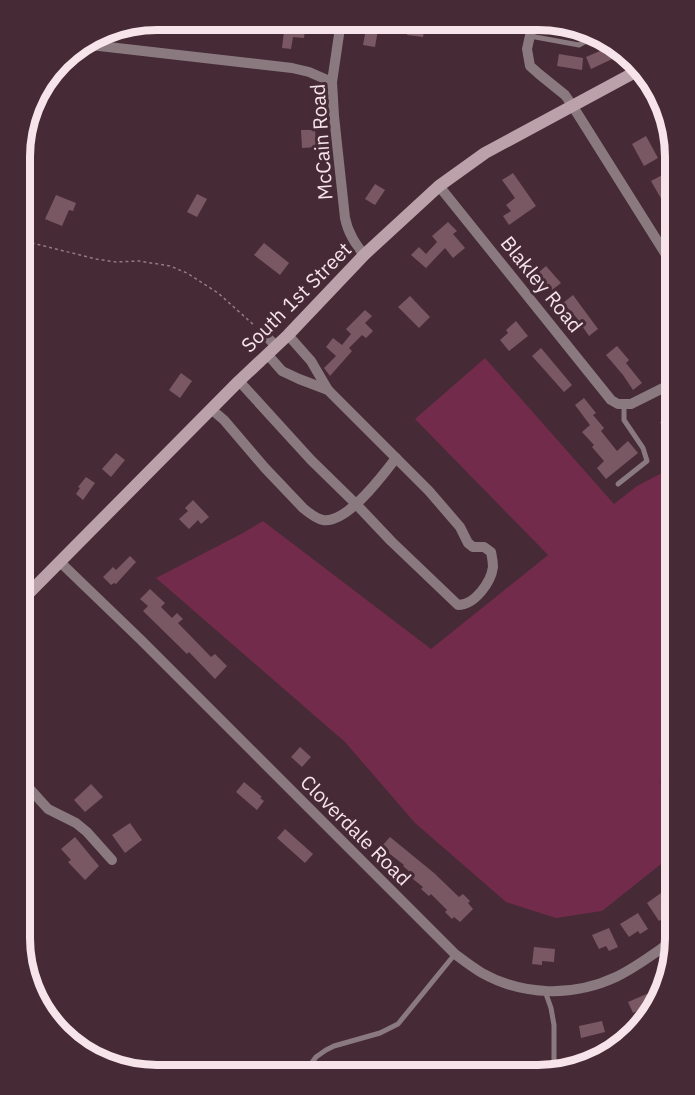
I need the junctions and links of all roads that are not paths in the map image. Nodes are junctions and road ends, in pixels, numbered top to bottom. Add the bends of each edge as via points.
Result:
1 (340, 30) edge
2 (531, 30) edge
3 (530, 36) junction
4 (587, 40) edge
5 (96, 46) edge
6 (633, 73) edge
7 (332, 82) junction
8 (572, 105) junction
9 (439, 186) junction
10 (665, 253) edge
11 (364, 255) junction
12 (263, 333) road end
13 (288, 335) junction
14 (272, 351) junction
15 (239, 381) junction
16 (665, 387) edge
17 (328, 390) junction
18 (621, 405) junction
19 (211, 409) junction
20 (396, 458) junction
21 (618, 484) dead end
22 (356, 504) junction
23 (60, 562) junction
24 (30, 592) edge
25 (30, 789) edge
26 (112, 860) dead end
27 (665, 946) edge
28 (455, 954) junction
29 (545, 991) junction
30 (554, 1064) edge
31 (310, 1065) edge

1 - 7 street, McCain Road
2 - 3 street
3 - 4 lane via 579,45
3 - 8 street via 530,66
5 - 7 street via 292,68
6 - 8 main road, South 1st Street
7 - 11 street, McCain Road via 347,230
8 - 9 main road, South 1st Street via 485,153
8 - 10 street
9 - 11 main road, South 1st Street
9 - 18 street, Blakley Road via 611,400
11 - 13 main road, South 1st Street
12 - 14 street
13 - 14 main road, South 1st Street
13 - 17 street via 311,361
14 - 15 main road, South 1st Street
14 - 17 street via 282,371
15 - 19 main road, South 1st Street
15 - 22 street
16 - 18 street via 635,403
17 - 20 street
18 - 21 lane via 624,420 647,461
19 - 22 street via 310,513 325,520 335,519
19 - 23 main road, South 1st Street
20 - 22 street
20 - 22 street via 450,515 468,543 491,552 491,576 477,596 458,605
23 - 24 main road, South 1st Street
23 - 28 street, Cloverdale Road
25 - 26 street via 48,809 87,832
27 - 29 street, Cloverdale Road via 606,981 572,990
28 - 29 street, Cloverdale Road via 499,981
28 - 31 lane via 398,1024 334,1046
29 - 30 lane via 554,1025

